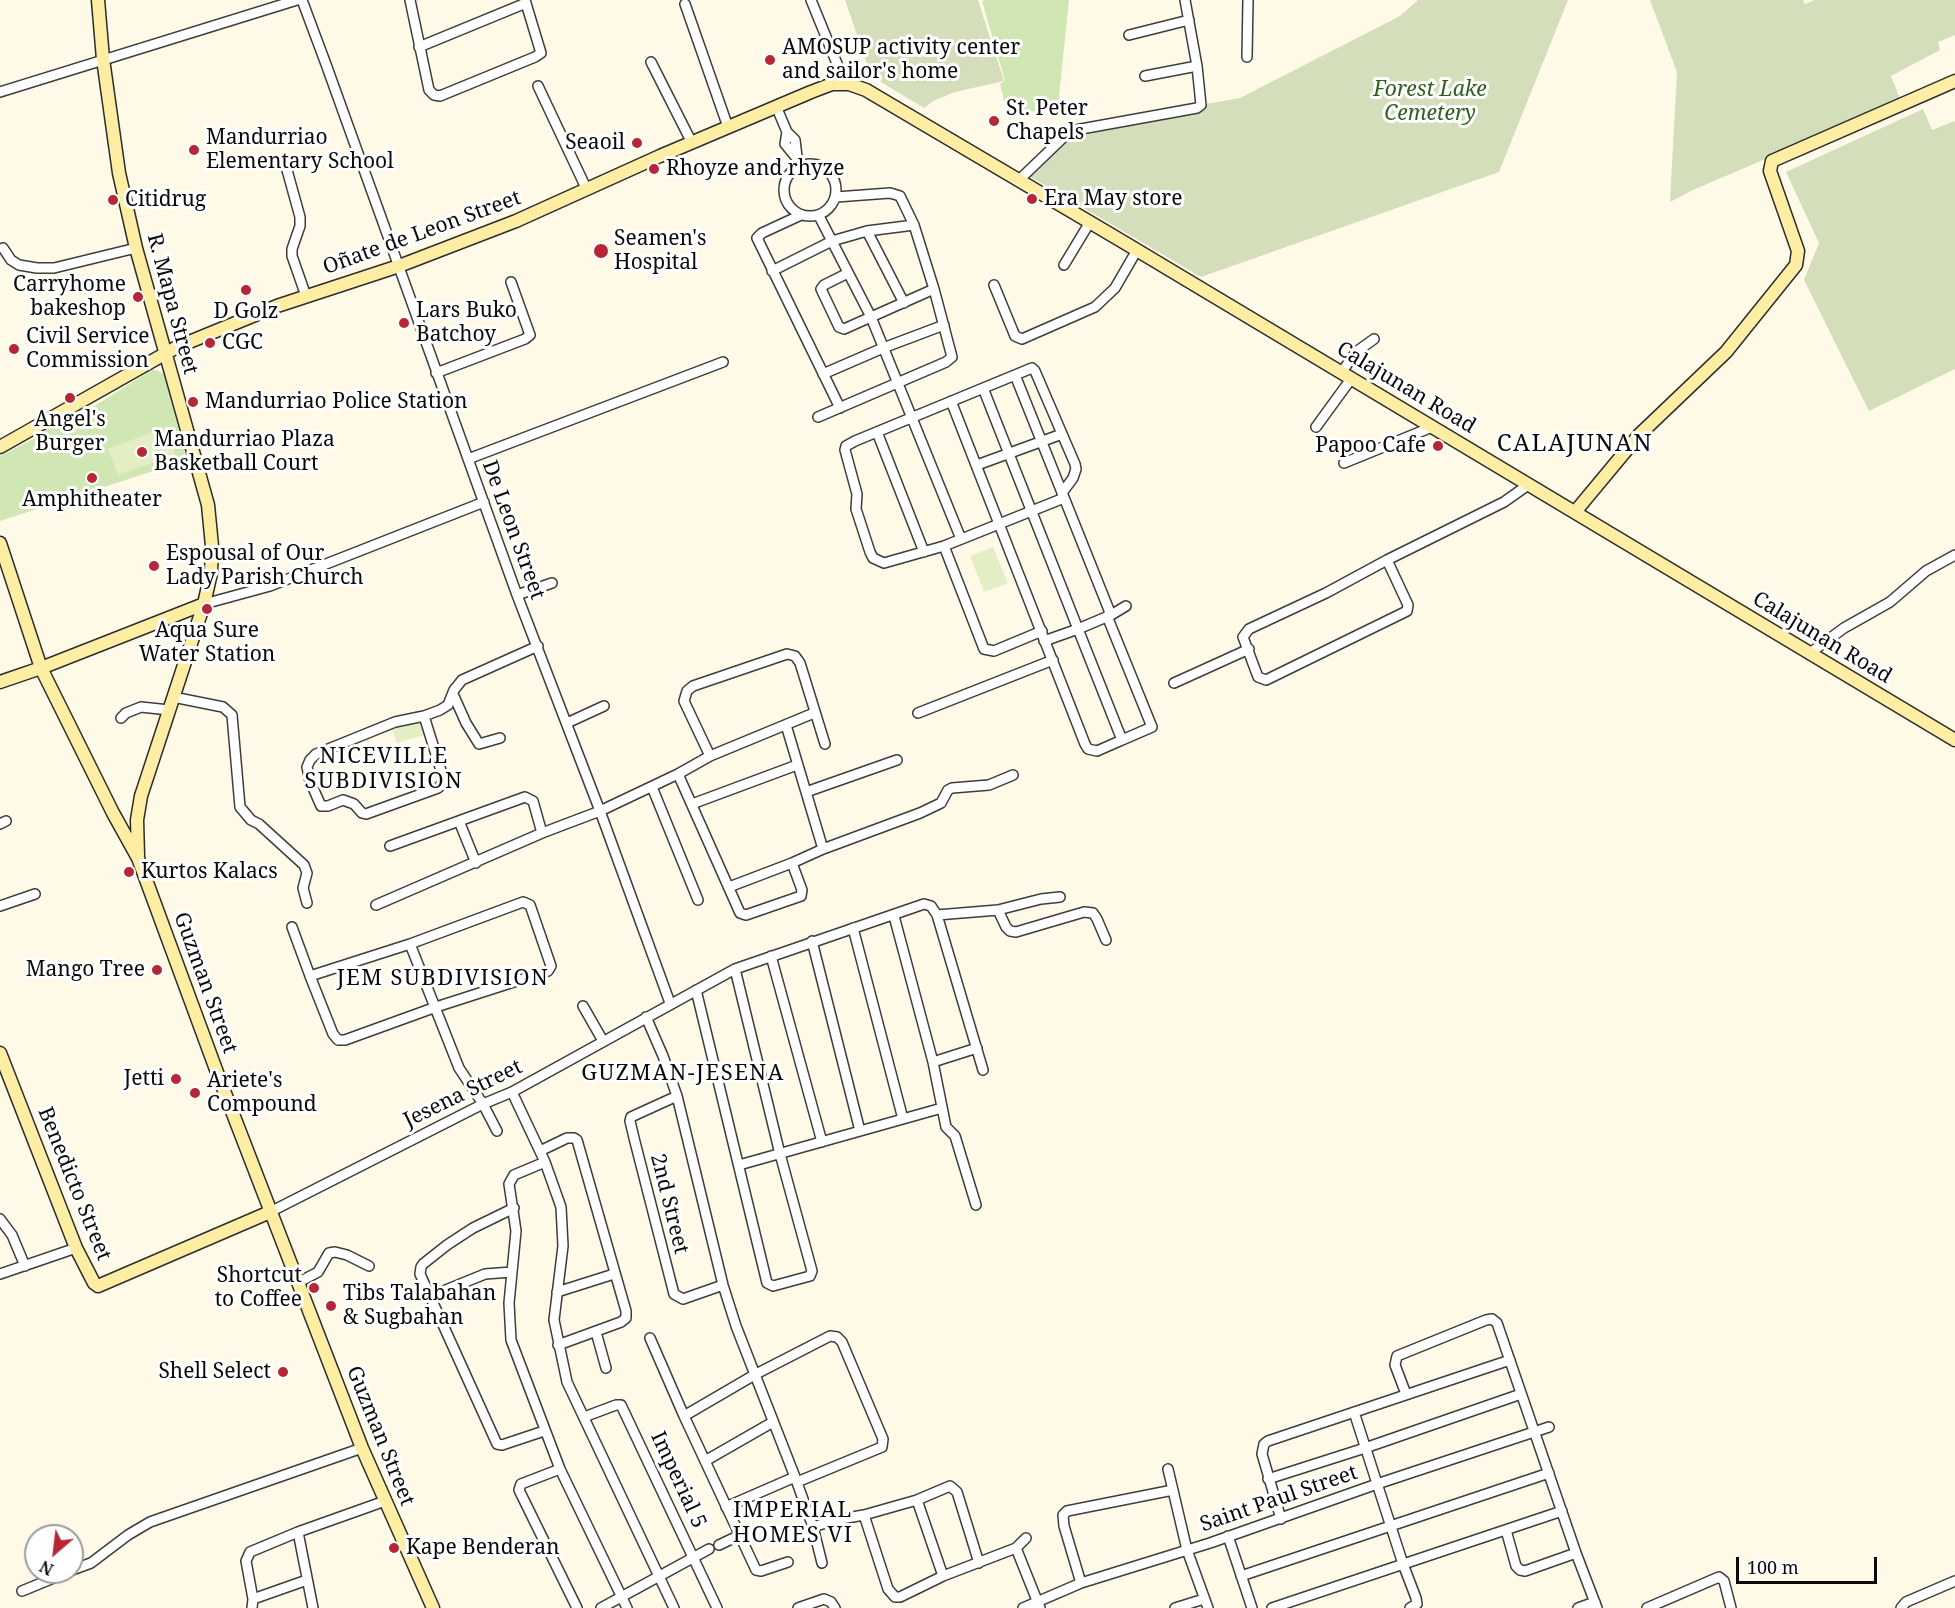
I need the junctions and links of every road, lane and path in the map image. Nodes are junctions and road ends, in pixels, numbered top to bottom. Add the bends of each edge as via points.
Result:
1 (98, 0) edge
2 (297, 0) edge
3 (302, 0) edge
4 (410, 0) edge
5 (811, 0) edge
6 (1185, 0) edge
7 (1248, 0) edge
8 (526, 2) edge
9 (685, 4) dead end
10 (1189, 20) junction
11 (1129, 35) dead end
12 (419, 47) junction
13 (1247, 57) dead end
14 (103, 58) junction
15 (651, 62) dead end
16 (1197, 66) junction
17 (1145, 76) dead end
18 (1955, 81) edge
19 (843, 84) junction
20 (538, 86) dead end
21 (866, 90) joint
22 (0, 92) edge
23 (776, 106) junction
24 (728, 127) junction
25 (692, 143) junction
26 (799, 161) junction
27 (287, 170) dead end
28 (1019, 180) junction
29 (587, 190) junction
30 (836, 197) junction
31 (801, 215) junction
32 (819, 216) junction
33 (1090, 222) junction
34 (914, 225) junction
35 (867, 231) junction
36 (832, 241) junction
37 (3, 248) dead end
38 (136, 248) junction
39 (1137, 250) junction
40 (1064, 265) dead end
41 (399, 266) junction
42 (772, 271) junction
43 (848, 273) junction
44 (511, 282) dead end
45 (994, 285) dead end
46 (934, 290) junction
47 (306, 296) junction
48 (904, 303) junction
49 (871, 317) junction
50 (944, 325) junction
51 (1374, 339) dead end
52 (884, 348) junction
53 (165, 352) junction
54 (723, 362) dead end
55 (436, 373) junction
56 (823, 374) junction
57 (1015, 375) junction
58 (1346, 376) junction
59 (898, 383) junction
60 (983, 388) junction
61 (951, 401) junction
62 (840, 408) junction
63 (913, 416) junction
64 (818, 417) dead end
65 (1316, 427) dead end
66 (1432, 427) junction
67 (877, 432) junction
68 (1062, 434) junction
69 (1041, 442) junction
70 (0, 447) edge
71 (1010, 453) junction
72 (468, 459) junction
73 (1344, 463) dead end
74 (977, 465) junction
75 (1528, 484) junction
76 (1063, 495) junction
77 (484, 502) junction
78 (1032, 511) junction
79 (1575, 512) junction
80 (1000, 525) junction
81 (961, 539) junction
82 (0, 543) edge
83 (944, 546) junction
84 (924, 552) junction
85 (1955, 555) edge
86 (1387, 560) junction
87 (552, 583) dead end
88 (517, 595) junction
89 (204, 604) junction
90 (1126, 606) dead end
91 (1109, 615) junction
92 (1078, 629) junction
93 (1043, 636) junction
94 (538, 646) junction
95 (1249, 649) junction
96 (1810, 653) junction
97 (1053, 660) junction
98 (41, 668) junction
99 (0, 682) edge
100 (1174, 683) dead end
101 (453, 694) junction
102 (173, 697) junction
103 (604, 706) dead end
104 (169, 710) junction
105 (814, 713) junction
106 (918, 713) dead end
107 (424, 716) junction
108 (122, 718) dead end
109 (567, 723) junction
110 (786, 725) junction
111 (500, 738) dead end
112 (1122, 740) junction
113 (1955, 740) edge
114 (825, 744) dead end
115 (710, 756) junction
116 (897, 760) dead end
117 (797, 765) junction
118 (678, 774) junction
119 (1013, 775) dead end
120 (652, 787) junction
121 (806, 792) junction
122 (692, 804) junction
123 (600, 811) junction
124 (459, 820) junction
125 (543, 833) junction
126 (390, 846) dead end
127 (823, 849) junction
128 (138, 858) junction
129 (476, 863) junction
130 (792, 863) junction
131 (729, 887) junction
132 (35, 894) dead end
133 (1060, 897) dead end
134 (698, 900) dead end
135 (307, 903) dead end
136 (376, 905) dead end
137 (0, 906) edge
138 (998, 910) junction
139 (937, 915) junction
140 (894, 916) junction
141 (292, 927) dead end
142 (853, 928) junction
143 (1106, 939) dead end
144 (812, 941) junction
145 (410, 944) junction
146 (771, 956) junction
147 (735, 969) junction
148 (310, 976) junction
149 (696, 990) junction
150 (670, 1003) junction
151 (583, 1006) dead end
152 (435, 1007) junction
153 (646, 1017) junction
154 (603, 1041) junction
155 (977, 1048) junction
156 (0, 1053) edge
157 (933, 1062) junction
158 (983, 1070) dead end
159 (512, 1092) junction
160 (677, 1096) junction
161 (483, 1104) junction
162 (942, 1108) junction
163 (903, 1119) junction
164 (496, 1131) dead end
165 (860, 1131) junction
166 (822, 1142) junction
167 (540, 1151) junction
168 (780, 1154) junction
169 (545, 1162) junction
170 (740, 1165) junction
171 (976, 1205) dead end
172 (514, 1208) junction
173 (270, 1212) junction
174 (0, 1219) edge
175 (76, 1248) junction
176 (25, 1266) junction
177 (369, 1266) dead end
178 (512, 1272) junction
179 (0, 1274) edge
180 (614, 1274) junction
181 (299, 1282) junction
182 (723, 1285) junction
183 (557, 1292) junction
184 (431, 1296) junction
185 (596, 1332) junction
186 (650, 1338) dead end
187 (558, 1345) junction
188 (1510, 1360) junction
189 (606, 1368) dead end
190 (756, 1374) junction
191 (1521, 1394) junction
192 (1406, 1395) junction
193 (1354, 1412) junction
194 (684, 1416) junction
195 (584, 1417) junction
196 (772, 1422) junction
197 (1549, 1427) dead end
198 (544, 1431) junction
199 (1535, 1431) junction
200 (362, 1448) junction
201 (1365, 1448) junction
202 (705, 1461) junction
203 (560, 1469) junction
204 (1168, 1469) dead end
205 (1549, 1473) junction
206 (796, 1479) junction
207 (1268, 1479) junction
208 (1377, 1484) junction
209 (1173, 1490) junction
210 (917, 1500) junction
211 (385, 1501) junction
212 (726, 1507) junction
213 (1562, 1511) junction
214 (864, 1515) junction
215 (1281, 1519) junction
216 (1391, 1525) junction
217 (813, 1527) junction
218 (1506, 1530) junction
219 (298, 1532) junction
220 (740, 1535) junction
221 (1228, 1536) junction
222 (1026, 1538) dead end
223 (1016, 1548) junction
224 (1186, 1550) junction
225 (1576, 1553) junction
226 (694, 1557) junction
227 (788, 1562) dead end
228 (822, 1563) dead end
229 (979, 1563) junction
230 (1403, 1564) junction
231 (84, 1566) edge
232 (659, 1576) junction
233 (943, 1576) junction
234 (1241, 1576) junction
235 (307, 1580) junction
236 (1955, 1581) edge
237 (1082, 1583) junction
238 (39, 1584) edge
239 (22, 1591) dead end
240 (622, 1597) junction
241 (252, 1603) edge
242 (1206, 1603) edge
243 (1039, 1604) edge
244 (1596, 1605) edge
245 (314, 1608) edge
246 (433, 1608) edge
247 (577, 1608) edge
248 (601, 1608) edge
249 (627, 1608) edge
250 (674, 1608) edge
251 (717, 1608) edge
252 (798, 1608) edge
253 (835, 1608) edge
254 (1023, 1608) edge
255 (1175, 1608) edge
256 (1252, 1608) edge
257 (1272, 1608) edge
258 (1410, 1608) edge
259 (1578, 1608) edge
260 (1647, 1608) edge
261 (1731, 1608) edge
262 (1901, 1608) edge

1 - 14 main road, R. Mapa Street
2 - 14 street
3 - 41 street, De Leon Street
4 - 12 street
5 - 19 street
6 - 10 street
7 - 13 street
8 - 12 street
8 - 12 street via 541,48 536,57 440,96 429,90
9 - 24 street
10 - 11 street
10 - 16 street
14 - 22 street
14 - 38 main road, R. Mapa Street via 119,173
15 - 25 street
16 - 17 street
16 - 28 street via 1200,107 1070,130
18 - 79 main road via 1772,160 1770,171 1798,251 1796,265 1726,351 1631,443
19 - 21 main road, Oñate de Leon Street
19 - 23 main road, Oñate de Leon Street via 832,84
20 - 29 street
21 - 28 main road, Calajunan Road
23 - 24 main road, Oñate de Leon Street
23 - 26 street via 787,132 785,144
24 - 25 main road, Oñate de Leon Street
25 - 29 main road, Oñate de Leon Street
26 - 30 street via 826,169 835,182
26 - 31 street via 788,176 784,194 793,211
27 - 47 street via 300,217 292,256
28 - 33 main road, Calajunan Road
29 - 41 main road, Oñate de Leon Street
30 - 32 street
30 - 34 street via 896,193
31 - 32 street
31 - 42 street via 758,235
32 - 36 street
33 - 39 main road, Calajunan Road
33 - 40 street
34 - 35 street
34 - 46 street
35 - 36 street
35 - 48 street
36 - 42 street
36 - 43 street
37 - 38 street via 19,265 54,268
38 - 53 main road, R. Mapa Street
39 - 45 street via 1115,288 1095,307 1022,339 1015,336
39 - 58 main road, Calajunan Road
41 - 47 main road, Oñate de Leon Street
41 - 55 street, De Leon Street
42 - 56 street
43 - 49 street
43 - 49 street via 821,289 839,327 844,329
44 - 55 street via 530,335
46 - 48 street
46 - 50 street
47 - 53 main road, Oñate de Leon Street
48 - 49 street
49 - 52 street
50 - 52 street
50 - 59 street via 951,359
51 - 58 street via 1361,347
52 - 56 street
52 - 59 street
53 - 70 main road, Oñate de Leon Street
53 - 89 main road, R. Mapa Street via 207,505 212,546
54 - 72 street
55 - 72 street, De Leon Street
56 - 62 street
57 - 60 street
57 - 68 street via 1032,368 1035,371
57 - 69 street
58 - 65 street
58 - 66 main road, Calajunan Road
59 - 62 street
59 - 63 street
60 - 61 street
60 - 71 street
61 - 63 street
61 - 74 street
62 - 64 street
63 - 67 street
63 - 81 street
66 - 73 street
66 - 75 main road, Calajunan Road
67 - 84 street
67 - 84 street via 845,450 857,494 856,509 870,552 884,563
68 - 69 street
68 - 76 street via 1076,469
69 - 71 street
69 - 76 street
71 - 74 street
71 - 78 street
72 - 77 street, De Leon Street
74 - 80 street
75 - 79 main road, Calajunan Road
75 - 86 street via 1504,502
76 - 78 street
76 - 91 street
77 - 88 street, De Leon Street
77 - 89 street via 280,582
78 - 80 street
78 - 92 street
79 - 96 main road, Calajunan Road
80 - 81 street
80 - 93 street
81 - 83 street
82 - 98 main road, Guzman Street
83 - 84 street
83 - 93 street via 984,649 994,651
85 - 96 street
86 - 95 street via 1249,629 1243,637
86 - 95 street via 1408,605 1407,611 1266,680 1258,676
87 - 88 street
88 - 94 street, De Leon Street
89 - 98 main road
89 - 102 main road, R. Mapa Street
90 - 91 street
91 - 92 street
91 - 112 street via 1152,727
92 - 93 street
92 - 112 street
93 - 97 street
94 - 101 street via 462,680
94 - 109 street, De Leon Street
95 - 100 street
96 - 113 main road, Calajunan Road
97 - 106 street
97 - 112 street via 1088,749 1096,751
98 - 99 main road
98 - 128 main road, Guzman Street
101 - 107 street via 448,705
101 - 111 street via 479,744
102 - 104 main road, R. Mapa Street
102 - 135 street via 222,707 232,715 240,807 304,865
103 - 109 street
104 - 108 street via 141,707
104 - 128 main road, R. Mapa Street via 141,796
105 - 110 street
105 - 114 street
105 - 115 street via 800,663 787,654 693,686 687,690 684,701
107 - 107 street via 395,722 316,754 307,767 321,806 344,800 366,814 438,788 443,777
109 - 123 street, De Leon Street
110 - 115 street
110 - 117 street
115 - 118 street
116 - 121 street
117 - 121 street
117 - 122 street
118 - 120 street
118 - 122 street
119 - 127 street via 989,785 952,788 938,804
120 - 123 street
120 - 134 street
121 - 127 street
122 - 131 street
123 - 125 street
123 - 150 street, De Leon Street
124 - 125 street via 528,797
124 - 126 street
124 - 129 street
125 - 129 street
127 - 130 street
128 - 173 main road, Guzman Street
129 - 136 street
130 - 131 street
130 - 131 street via 801,896 742,915
132 - 137 street
133 - 138 street
138 - 139 street
138 - 143 street via 1005,927 1016,932 1084,912 1093,913
139 - 140 street, Jesena Street via 932,906 924,904
139 - 155 street
140 - 142 street, Jesena Street
140 - 157 street
141 - 148 street
142 - 144 street, Jesena Street
142 - 163 street
144 - 146 street, Jesena Street
144 - 165 street
145 - 148 street
145 - 152 street
145 - 152 street via 523,902 530,905 550,969
146 - 147 street, Jesena Street
146 - 166 street
147 - 149 street, Jesena Street
147 - 168 street
148 - 152 street via 338,1040
149 - 150 street, Jesena Street
149 - 170 street
150 - 153 street, Jesena Street
151 - 154 street
152 - 161 street via 459,1068
153 - 154 street, Jesena Street
153 - 160 street
154 - 159 street, Jesena Street
155 - 157 street
155 - 158 street
156 - 175 main road, Benedicto Street
157 - 162 street
159 - 161 street, Jesena Street
159 - 167 street
160 - 182 street
160 - 182 street, 2nd Street via 631,1117 634,1138 674,1294 683,1299
161 - 164 street
161 - 173 street, Jesena Street
162 - 163 street
162 - 171 street
163 - 165 street
165 - 166 street
166 - 168 street
167 - 169 street
167 - 180 street via 567,1138 577,1140
168 - 170 street
168 - 170 street via 812,1271 810,1276 773,1286 767,1283
169 - 172 street via 512,1177 509,1184
169 - 183 street via 561,1207 563,1246
172 - 178 street
172 - 184 street via 473,1228 423,1264 420,1274
173 - 175 main road, Benedicto Street via 98,1286
173 - 181 main road, Guzman Street
174 - 176 street via 12,1235
175 - 176 street
176 - 179 street
177 - 181 street via 347,1255 329,1253 318,1272
178 - 184 street via 485,1274
178 - 198 street via 511,1340
180 - 183 street
180 - 185 street via 626,1318
181 - 200 main road, Guzman Street
182 - 190 street
183 - 187 street via 554,1320
184 - 198 street via 497,1444
185 - 187 street
185 - 189 street
186 - 194 street
187 - 195 street via 567,1382
188 - 191 street
188 - 192 street
188 - 192 street via 1497,1323 1486,1320 1397,1356 1395,1365
190 - 194 street
190 - 196 street
190 - 206 street via 830,1336 837,1337 883,1439 882,1447
191 - 199 street
191 - 201 street
192 - 193 street
193 - 201 street
193 - 207 street via 1264,1444 1262,1454
194 - 202 street
195 - 226 street, Imperial 5 via 621,1405
195 - 232 street
196 - 202 street
196 - 206 street
197 - 199 street, Saint Paul Street
198 - 203 street
199 - 205 street
199 - 208 street, Saint Paul Street
200 - 211 main road, Guzman Street
200 - 231 street via 150,1521
201 - 207 street
201 - 208 street
202 - 212 street
203 - 240 street
203 - 247 street via 521,1484 519,1490
204 - 209 street
205 - 213 street
205 - 216 street
206 - 212 street
206 - 217 street
207 - 215 street
208 - 215 street, Saint Paul Street
208 - 216 street
209 - 224 street
209 - 237 street via 1066,1511 1062,1518
210 - 214 street
210 - 229 street via 947,1486 956,1489
210 - 233 street
211 - 219 street
211 - 246 main road, Guzman Street
212 - 220 street
213 - 218 street
213 - 225 street
214 - 217 street
214 - 233 street via 892,1596 900,1597
215 - 221 street, Saint Paul Street
216 - 230 street
216 - 234 street
217 - 228 street
218 - 225 street via 1520,1570
218 - 230 street
219 - 235 street
219 - 241 street via 248,1555
220 - 226 street
220 - 227 street via 758,1571
221 - 224 street, Saint Paul Street
221 - 234 street
222 - 223 street
223 - 229 street
223 - 243 street
224 - 237 street, Saint Paul Street
224 - 242 street
225 - 244 street
226 - 232 street
226 - 251 street, Imperial 5
229 - 233 street
230 - 257 street
230 - 258 street via 1417,1602
232 - 240 street
232 - 250 street
234 - 256 street
235 - 241 street
235 - 245 street
236 - 262 street via 1906,1602
237 - 243 street, Saint Paul Street
238 - 239 street
240 - 248 street
240 - 249 street
242 - 255 street
243 - 254 street, Saint Paul Street
244 - 259 street
252 - 253 street via 824,1599
260 - 261 street via 1719,1576

